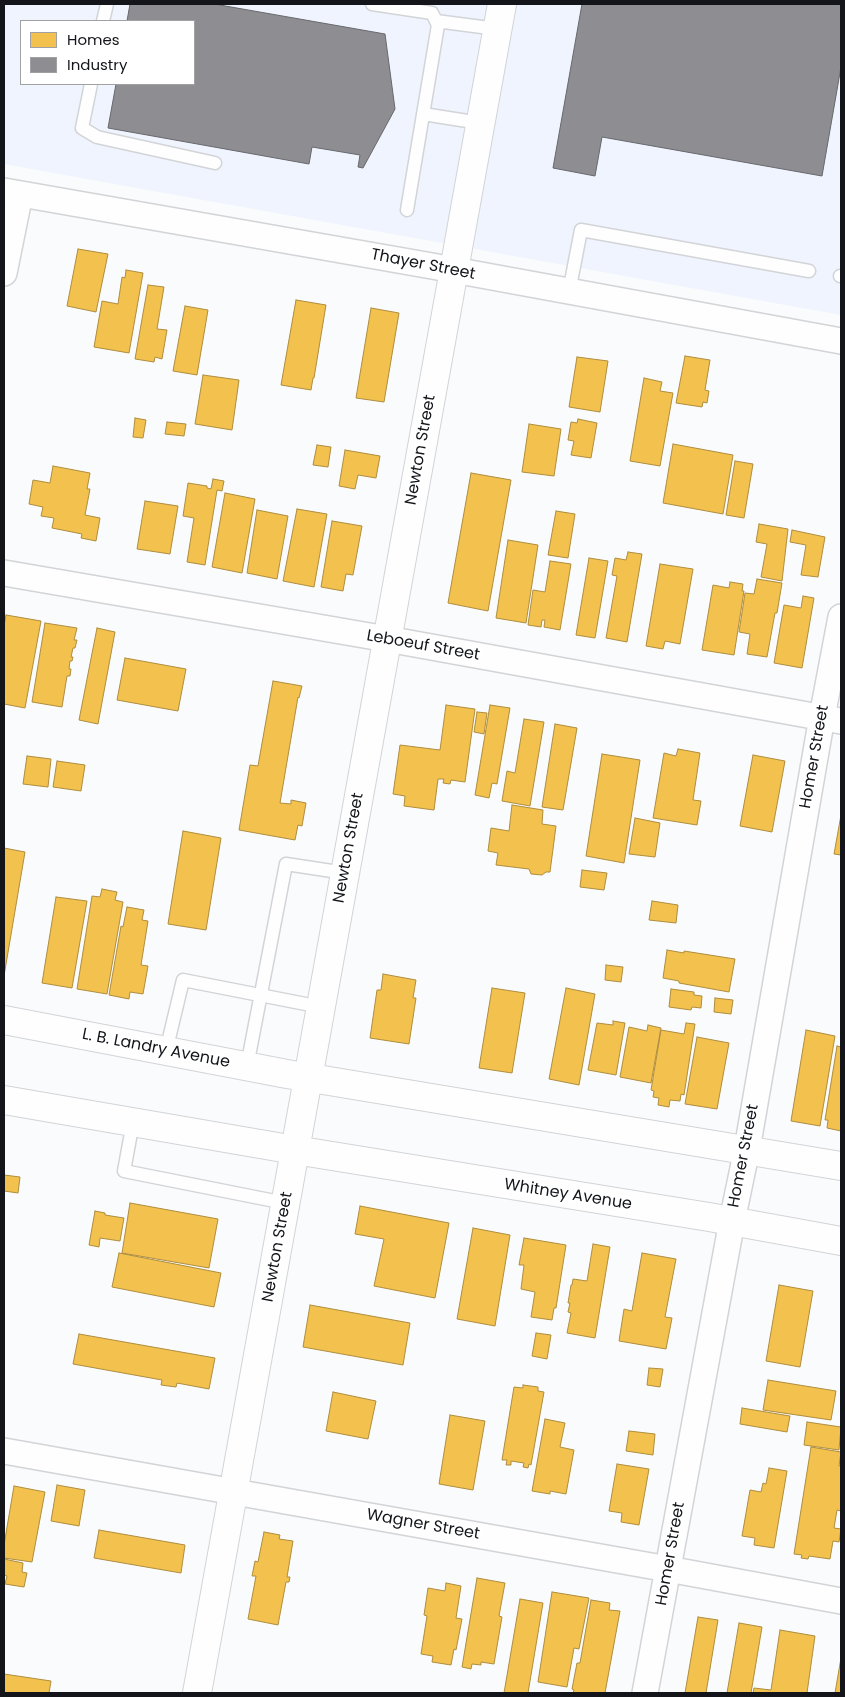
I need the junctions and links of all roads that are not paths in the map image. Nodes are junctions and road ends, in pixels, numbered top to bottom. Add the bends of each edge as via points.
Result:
1 (107, 4) edge
2 (372, 4) edge
3 (499, 16) edge
4 (103, 20) edge
5 (436, 20) junction
6 (91, 85) edge
7 (423, 114) junction
8 (480, 123) junction
9 (215, 162) dead end
10 (12, 193) edge
11 (407, 210) dead end
12 (454, 271) junction
13 (809, 271) dead end
14 (4, 273) edge
15 (569, 292) junction
16 (841, 342) edge
17 (4, 573) edge
18 (841, 617) edge
19 (387, 639) junction
20 (831, 719) edge
21 (345, 873) junction
22 (261, 996) junction
23 (321, 1007) junction
24 (4, 1020) edge
25 (166, 1051) junction
26 (247, 1066) junction
27 (308, 1078) junction
28 (4, 1100) edge
29 (133, 1122) junction
30 (746, 1149) junction
31 (295, 1150) junction
32 (841, 1166) edge
33 (285, 1203) junction
34 (732, 1221) junction
35 (841, 1241) edge
36 (4, 1450) edge
37 (234, 1491) junction
38 (668, 1569) junction
39 (841, 1601) edge
40 (197, 1693) edge
41 (645, 1693) edge

1 - 4 lane
2 - 5 lane via 432,13
3 - 5 lane
3 - 8 main road, Newton Street
5 - 7 lane via 438,25
6 - 9 lane via 82,128 97,137
7 - 8 lane
7 - 11 lane
8 - 12 main road, Newton Street
10 - 12 street, Thayer Street
10 - 14 street
12 - 15 street, Thayer Street
12 - 19 main road, Newton Street
13 - 15 lane via 581,230
15 - 16 street, Thayer Street
17 - 19 street, Leboeuf Street
18 - 20 street, Homer Street
19 - 20 street, Leboeuf Street
19 - 21 main road, Newton Street
20 - 30 street, Homer Street
21 - 22 lane via 286,864
21 - 23 main road, Newton Street
22 - 23 lane
22 - 25 lane via 183,980
22 - 26 lane
23 - 27 main road, Newton Street
24 - 25 main road, L. B. Landry Avenue
25 - 26 main road, L. B. Landry Avenue
26 - 27 main road, L. B. Landry Avenue
27 - 30 main road
27 - 31 main road, Newton Street
28 - 29 main road
29 - 31 main road
29 - 33 lane via 124,1171
30 - 32 main road
30 - 34 street, Homer Street
31 - 33 main road, Newton Street
31 - 34 main road, Whitney Avenue
33 - 37 main road, Newton Street
34 - 35 main road, Whitney Avenue
34 - 38 street, Homer Street
36 - 37 street, Wagner Street
37 - 38 street, Wagner Street
37 - 40 main road, Newton Street
38 - 39 street, Wagner Street
38 - 41 street, Homer Street

